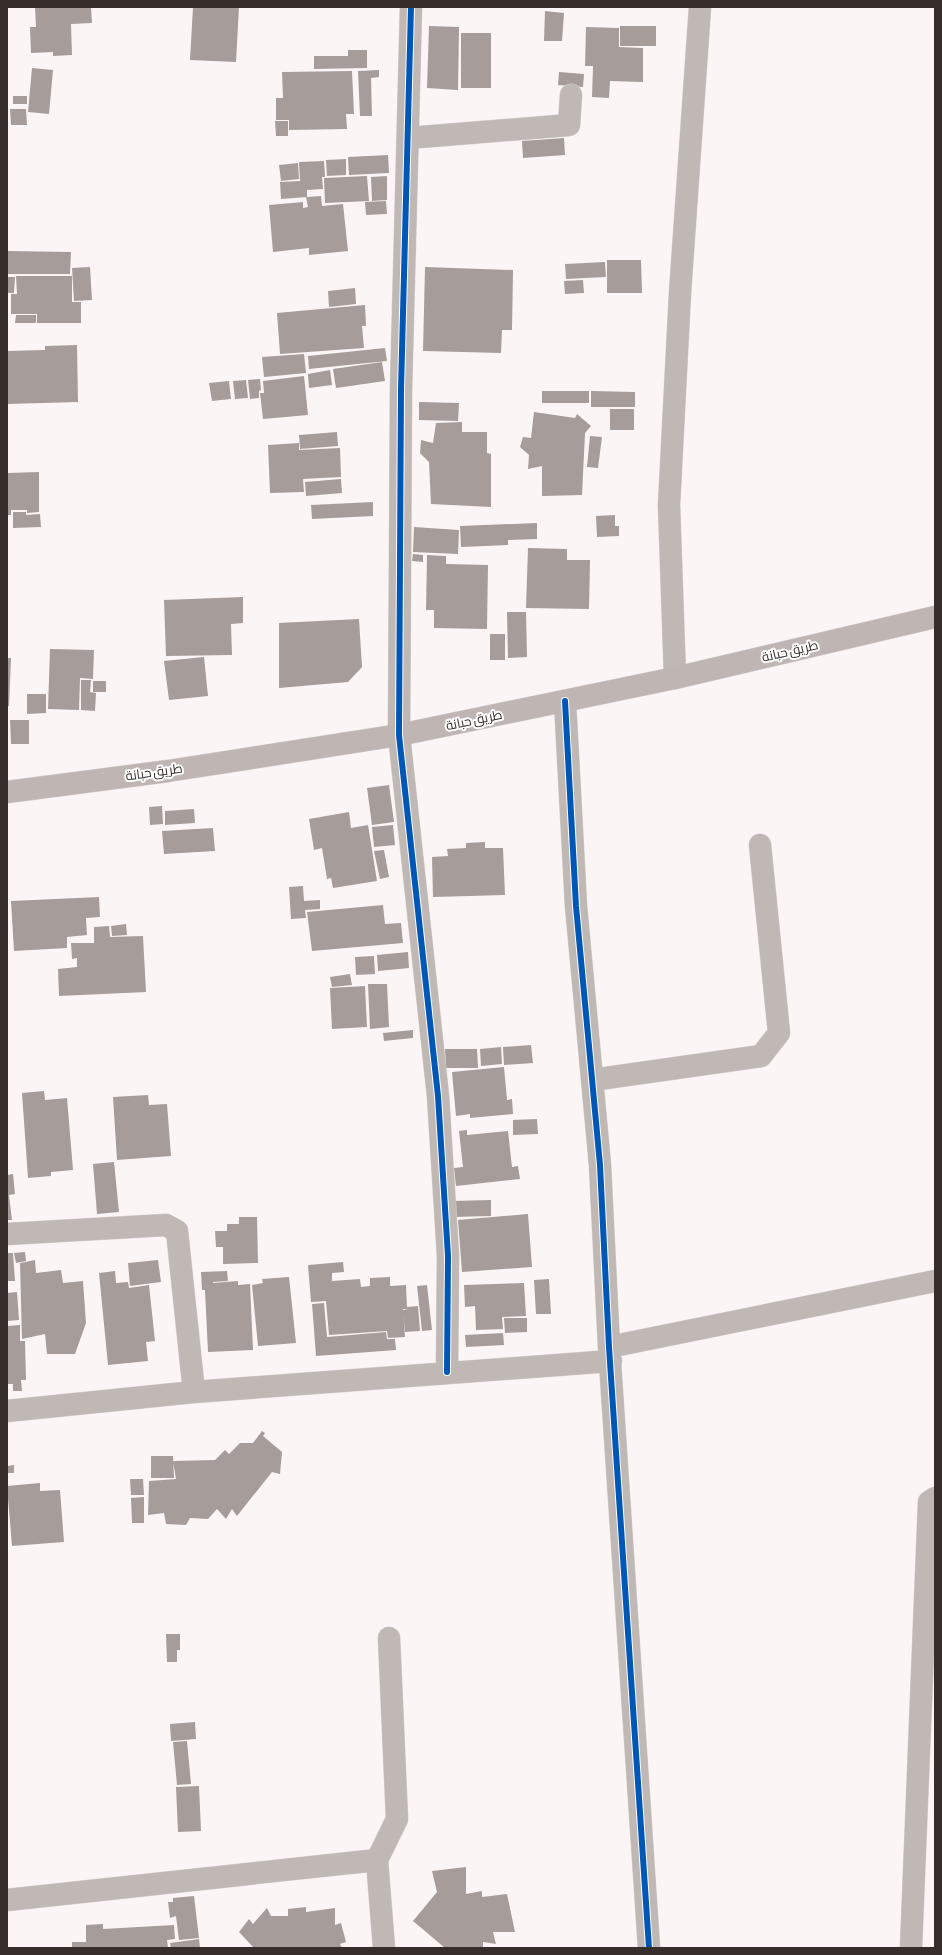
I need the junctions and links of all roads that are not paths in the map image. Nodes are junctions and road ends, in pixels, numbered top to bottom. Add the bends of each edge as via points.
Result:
1 (411, 7) edge
2 (700, 7) edge
3 (571, 95) dead end
4 (408, 138) junction
5 (935, 617) edge
6 (675, 678) junction
7 (566, 701) junction
8 (399, 735) junction
9 (7, 792) edge
10 (760, 846) dead end
11 (592, 1080) junction
12 (7, 1234) edge
13 (935, 1281) edge
14 (610, 1354) junction
15 (447, 1372) junction
16 (194, 1392) junction
17 (7, 1411) edge
18 (935, 1498) edge
19 (389, 1638) dead end
20 (377, 1860) junction
21 (7, 1900) edge
22 (384, 1948) edge
23 (649, 1948) edge
24 (911, 1948) edge

1 - 4 street
2 - 6 street via 680,293 669,505
3 - 4 street via 569,125
4 - 8 street via 401,390
5 - 6 street, طريق حبانة
6 - 7 street, طريق حبانة
7 - 8 street, طريق حبانة
7 - 11 street via 576,906
8 - 9 street, طريق حبانة via 168,771
8 - 15 street via 438,1096 448,1256
10 - 11 street via 779,1032 761,1056
11 - 14 street via 600,1165
12 - 16 street via 166,1225 177,1231
13 - 14 street
14 - 15 street
14 - 23 street
15 - 16 street
16 - 17 street
18 - 24 street via 929,1502
19 - 20 street via 397,1819
20 - 21 street
20 - 22 street

